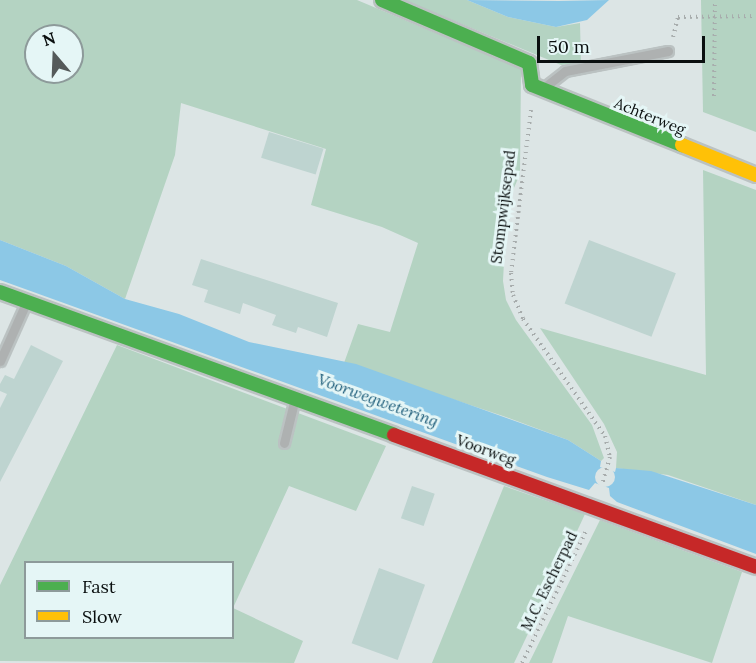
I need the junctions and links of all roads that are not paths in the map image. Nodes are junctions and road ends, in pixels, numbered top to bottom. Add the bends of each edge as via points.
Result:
1 (382, 0) edge
2 (668, 51) road end
3 (537, 88) junction
4 (756, 175) edge
5 (0, 292) edge
6 (27, 302) junction
7 (0, 361) edge
8 (294, 399) junction
9 (284, 443) dead end
10 (756, 567) edge

1 - 3 street via 530,63
2 - 3 lane via 566,71
3 - 4 street, Achterweg
5 - 6 street, Voorweg
6 - 7 lane
6 - 8 street, Voorweg
8 - 9 lane
8 - 10 street, Voorweg

